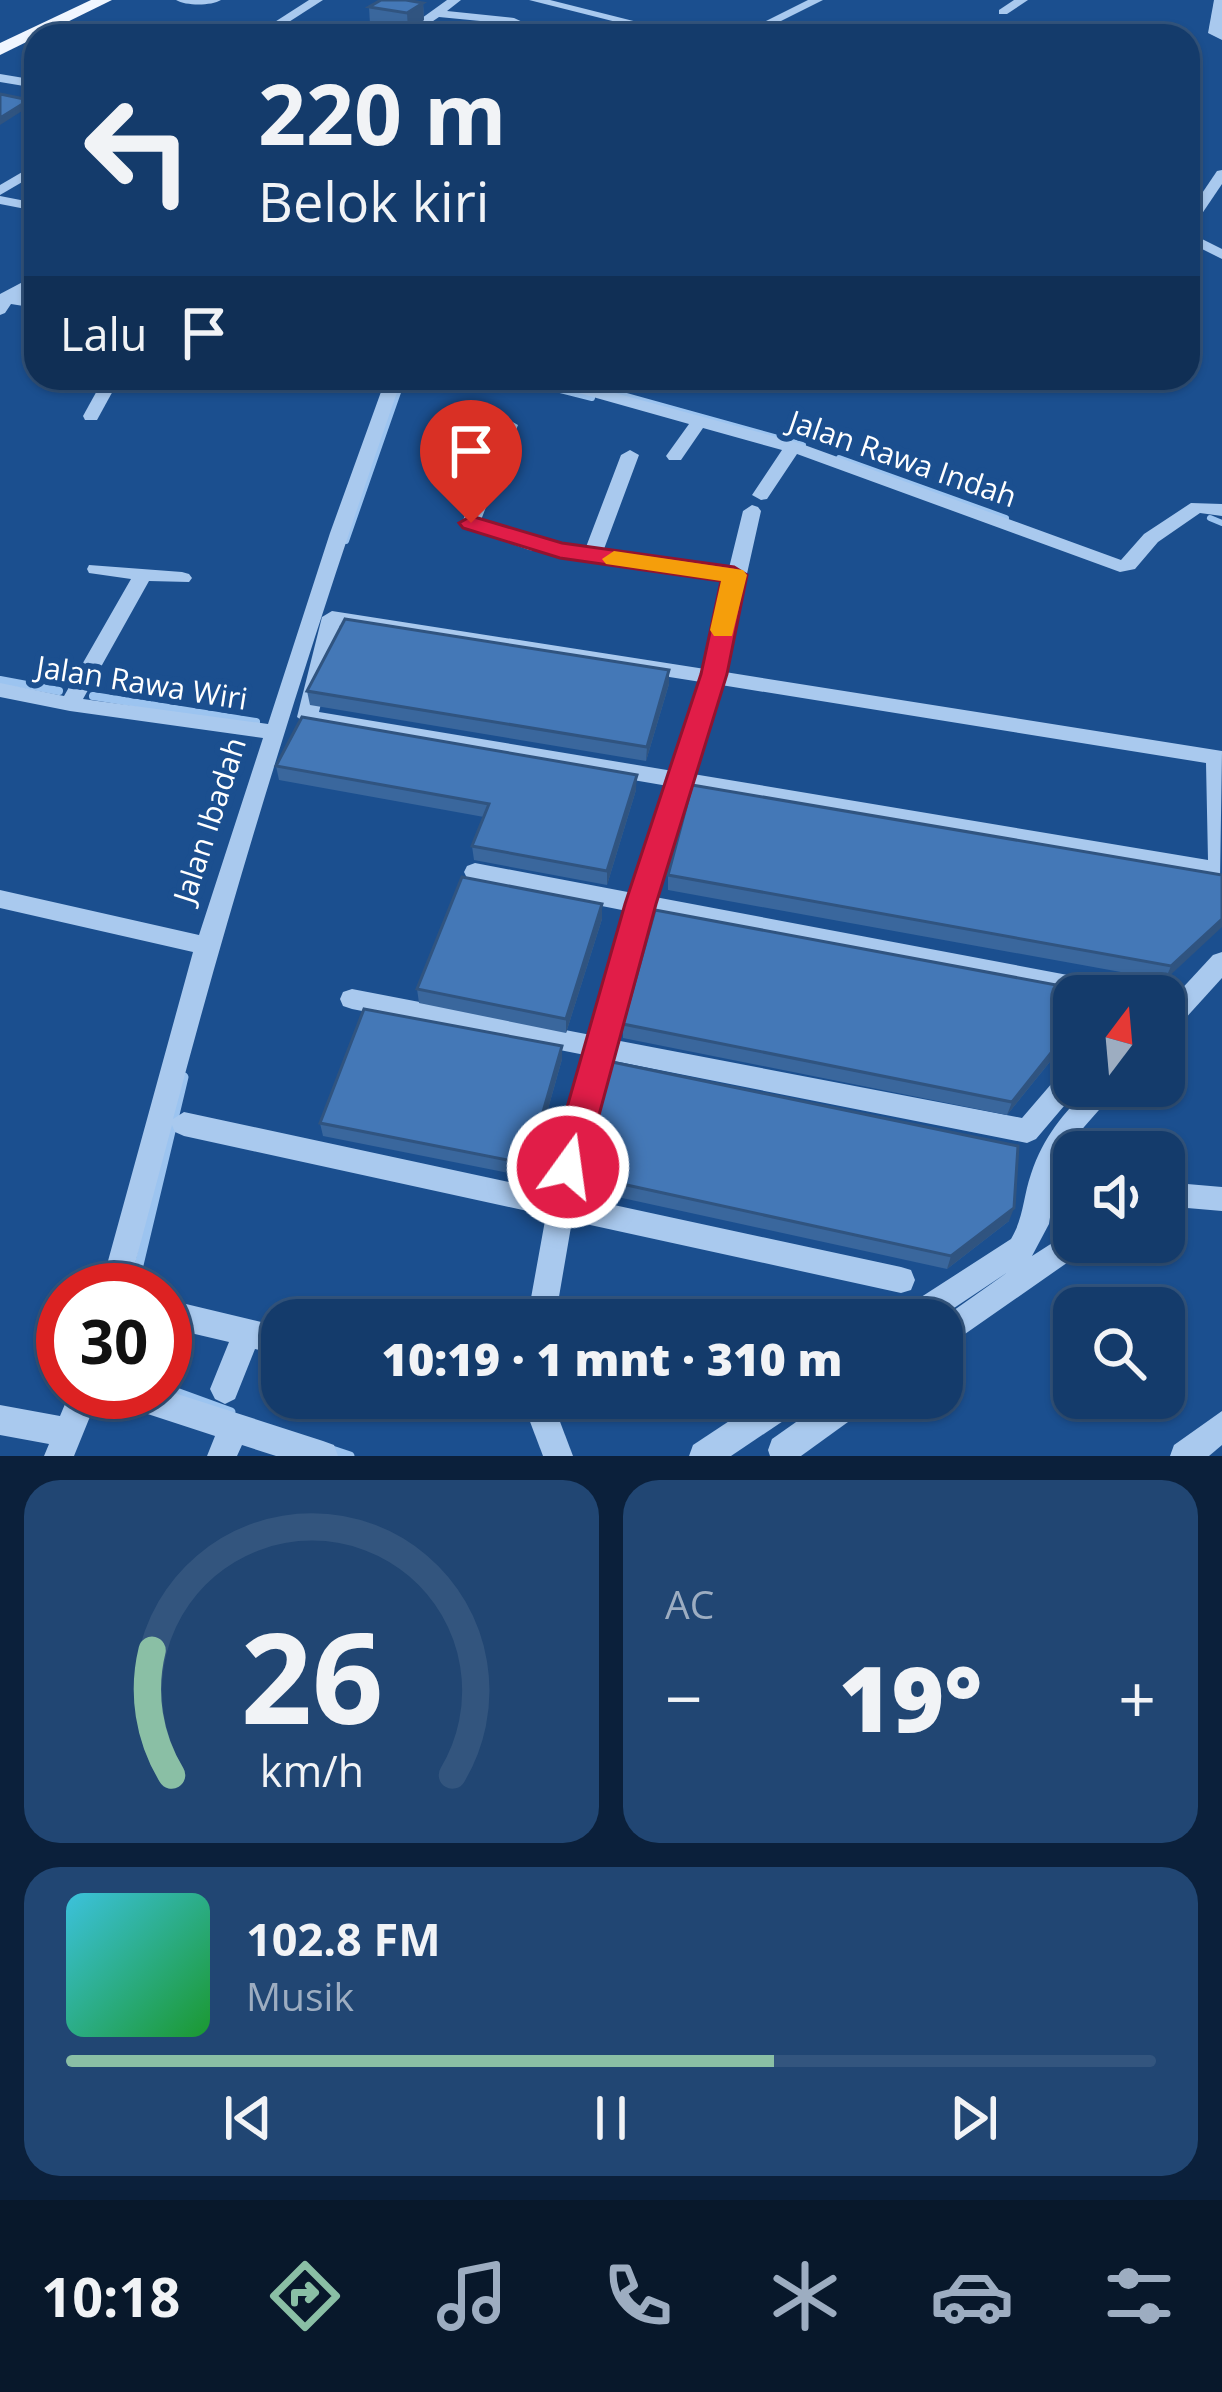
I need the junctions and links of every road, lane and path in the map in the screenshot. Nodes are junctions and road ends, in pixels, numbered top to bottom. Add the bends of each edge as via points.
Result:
1 (104, 0) edge
2 (182, 0) edge
3 (215, 0) edge
4 (317, 0) edge
5 (454, 0) edge
6 (535, 0) edge
7 (817, 0) edge
8 (1022, 0) edge
9 (1220, 0) edge
10 (560, 11) dead end
11 (1003, 12) dead end
12 (437, 13) junction
13 (55, 24) edge
14 (278, 24) edge
15 (421, 24) edge
16 (495, 24) edge
17 (542, 24) edge
18 (636, 24) edge
19 (766, 24) edge
20 (1222, 36) edge
21 (1222, 175) edge
22 (24, 177) edge
23 (0, 196) edge
24 (1200, 207) edge
25 (105, 390) edge
26 (390, 390) edge
27 (615, 390) edge
28 (91, 416) dead end
29 (700, 420) junction
30 (509, 425) dead end
31 (793, 447) junction
32 (630, 455) dead end
33 (674, 456) dead end
34 (1222, 510) edge
35 (592, 556) junction
36 (96, 569) dead end
37 (143, 574) junction
38 (734, 575) junction
39 (182, 578) dead end
40 (714, 674) junction
41 (0, 689) edge
42 (70, 704) junction
43 (274, 732) junction
44 (680, 781) junction
45 (475, 872) dead end
46 (0, 899) edge
47 (640, 904) junction
48 (207, 946) junction
49 (1220, 966) edge
50 (1053, 982) edge
51 (352, 999) dead end
52 (1185, 1002) edge
53 (599, 1050) junction
54 (1053, 1101) edge
55 (1087, 1107) edge
56 (184, 1124) dead end
57 (1185, 1196) edge
58 (1222, 1199) edge
59 (559, 1205) junction
60 (1053, 1257) edge
61 (122, 1263) edge
62 (901, 1280) dead end
63 (544, 1299) edge
64 (943, 1299) edge
65 (192, 1320) edge
66 (963, 1321) edge
67 (246, 1334) junction
68 (261, 1337) edge
69 (225, 1389) dead end
70 (180, 1419) edge
71 (544, 1419) edge
72 (759, 1419) edge
73 (826, 1419) edge
74 (0, 1420) edge
75 (1222, 1426) edge
76 (228, 1442) edge
77 (64, 1444) edge
78 (322, 1456) edge
79 (558, 1456) edge
80 (704, 1456) edge
81 (786, 1456) edge
82 (1185, 1456) edge

1 - 13 main road
2 - 3 street
4 - 14 street
5 - 12 street
6 - 18 street
7 - 19 street
8 - 11 street
9 - 20 street via 1214,33
10 - 17 street
12 - 15 street
12 - 16 street
21 - 24 street
22 - 23 street
25 - 28 street
26 - 43 street, Jalan Ibadah
27 - 29 street, Jalan Rawa Indah
29 - 31 street, Jalan Rawa Indah
29 - 33 street
30 - 35 street via 471,523
31 - 34 street, Jalan Rawa Indah via 1120,566 1197,506
31 - 38 street via 756,503
32 - 35 street
35 - 38 street
36 - 37 street
37 - 39 street
37 - 42 street
38 - 40 street
40 - 44 street
40 - 44 street via 332,617 307,717
40 - 44 street via 1216,757 1220,871
41 - 42 street, Jalan Rawa Wiri
42 - 43 street, Jalan Rawa Wiri
43 - 48 street, Jalan Ibadah
44 - 47 street
45 - 47 street
46 - 48 street
47 - 50 street
47 - 53 street
48 - 61 street, Jalan Ibadah
49 - 52 street
51 - 53 street
53 - 54 street via 1027,1131
53 - 59 street
55 - 64 street via 1060,1136 1021,1248
56 - 59 street
57 - 58 street
59 - 62 street
59 - 63 street
60 - 66 street
65 - 67 street
67 - 68 street
67 - 69 street
70 - 76 street
71 - 79 street
72 - 80 street
73 - 81 street via 783,1450
74 - 77 street
75 - 82 street
76 - 78 street

